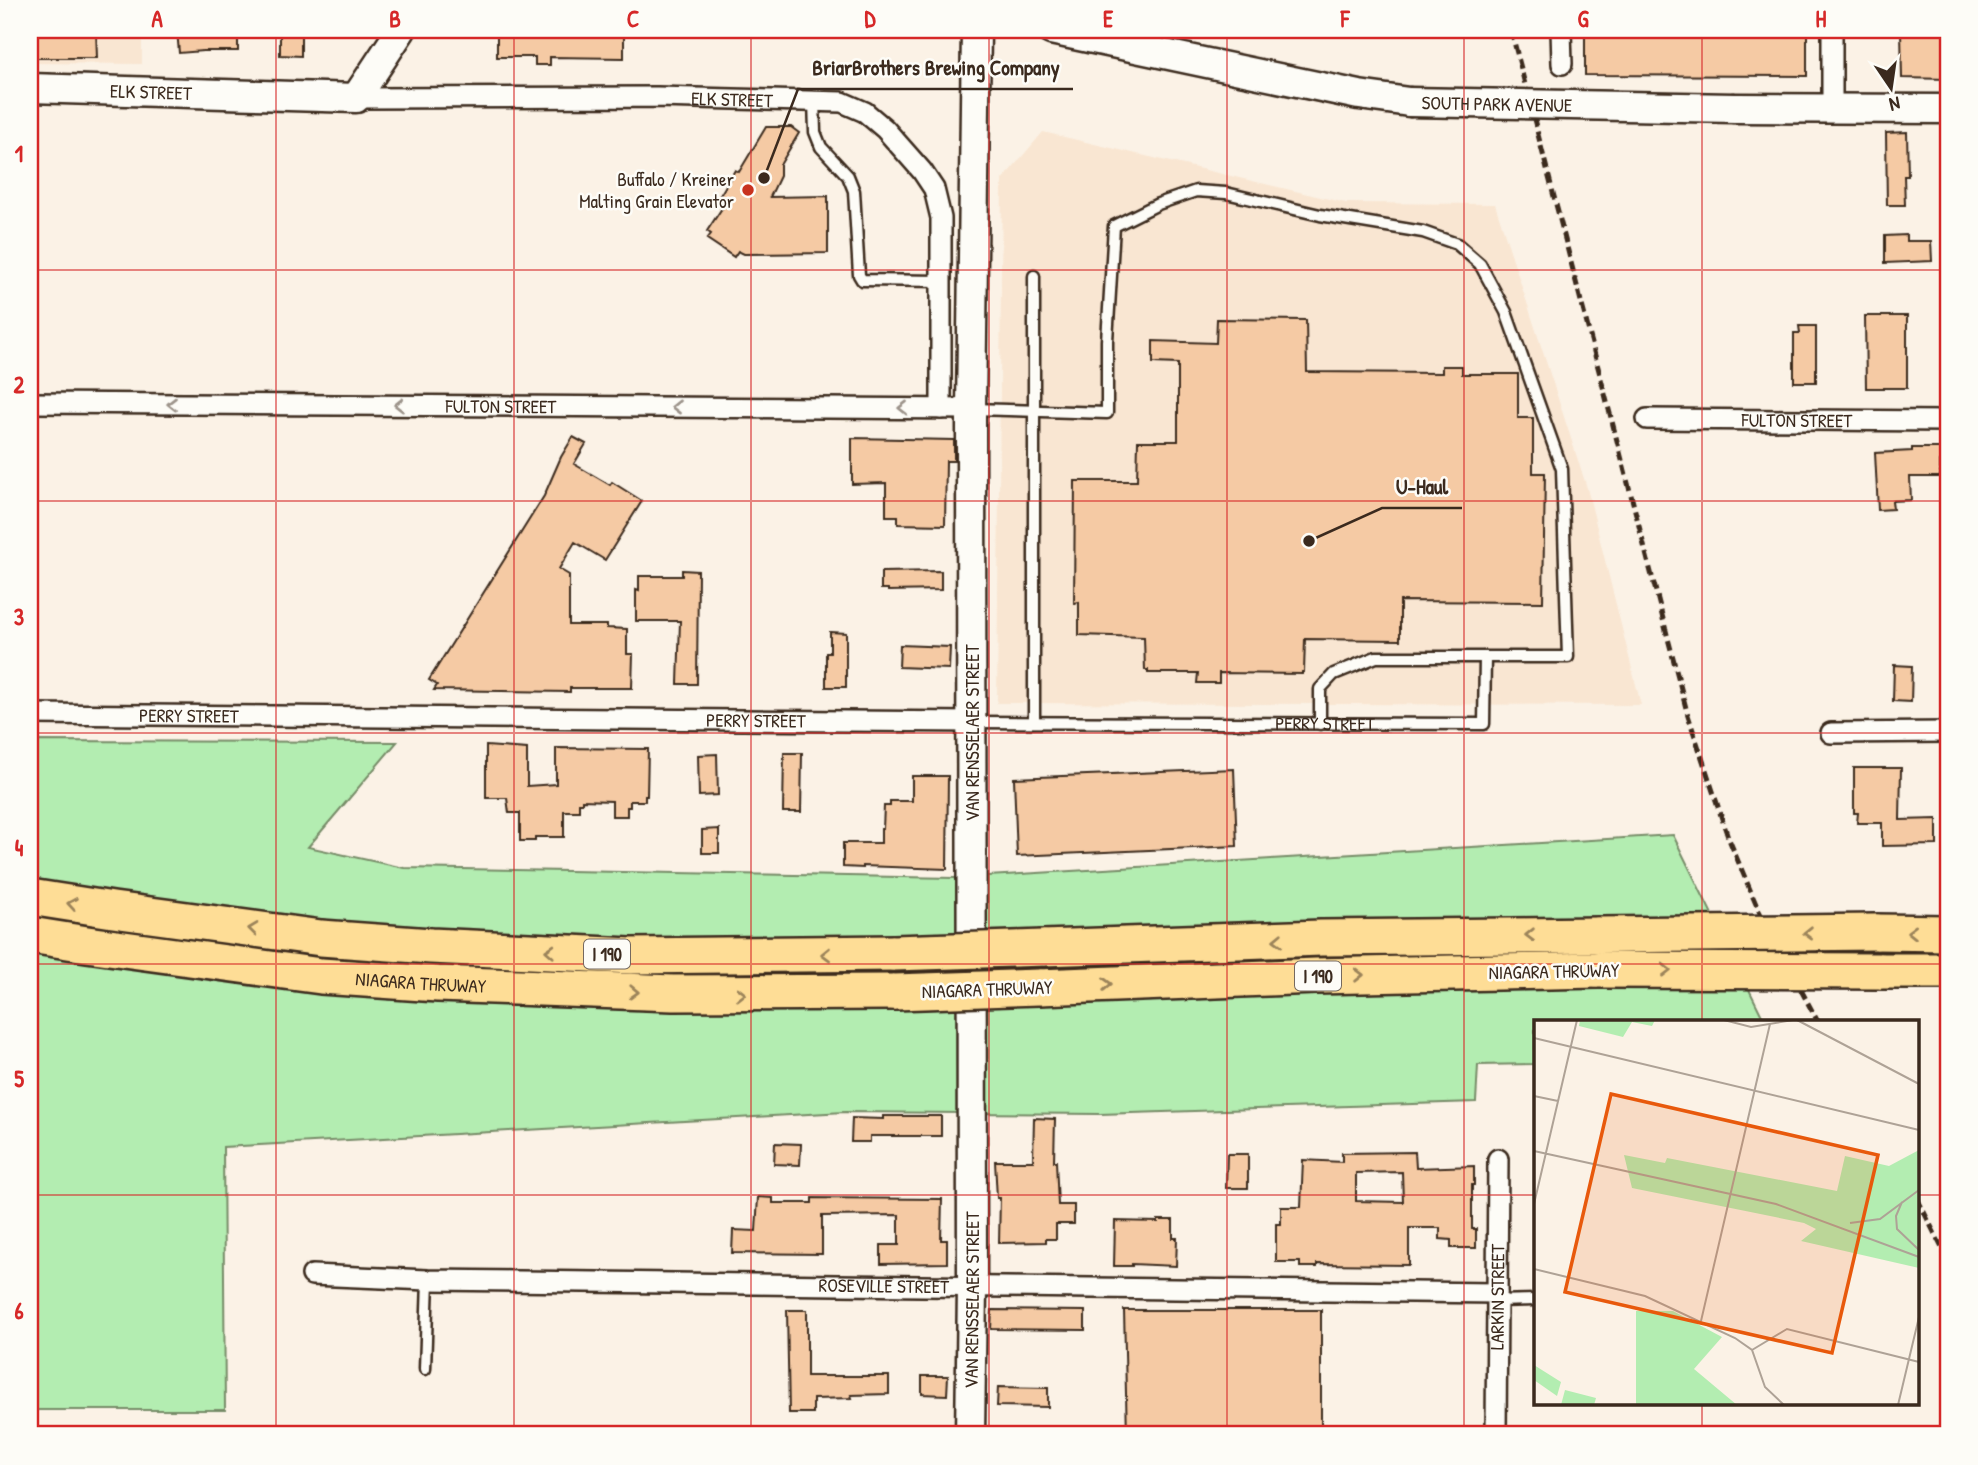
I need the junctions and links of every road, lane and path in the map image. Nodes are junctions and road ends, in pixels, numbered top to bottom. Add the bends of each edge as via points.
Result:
1 (401, 30) edge
2 (976, 30) edge
3 (1051, 30) edge
4 (1561, 30) edge
5 (1832, 30) edge
6 (1562, 64) dead end
7 (30, 88) edge
8 (356, 97) junction
9 (814, 100) junction
10 (1832, 108) junction
11 (1948, 109) edge
12 (1034, 276) dead end
13 (941, 281) junction
14 (30, 403) edge
15 (941, 409) junction
16 (971, 409) junction
17 (1035, 411) junction
18 (1647, 419) dead end
19 (1948, 421) edge
20 (1485, 657) junction
21 (30, 714) edge
22 (973, 722) junction
23 (1034, 722) junction
24 (1320, 724) junction
25 (1948, 732) edge
26 (1831, 733) dead end
27 (30, 897) edge
28 (1948, 933) edge
29 (30, 935) edge
30 (87, 944) junction
31 (30, 957) edge
32 (1948, 971) edge
33 (1498, 1158) dead end
34 (312, 1275) dead end
35 (428, 1280) junction
36 (972, 1288) junction
37 (1497, 1297) junction
38 (1534, 1300) edge
39 (425, 1369) dead end
40 (970, 1435) edge
41 (1496, 1435) edge

1 - 8 street
2 - 16 street, VAN RENSSELAER STREET
3 - 10 street, SOUTH PARK AVENUE, bridge via 1409,102
4 - 6 street
5 - 10 street
7 - 8 street, ELK STREET
8 - 9 street, ELK STREET
9 - 13 street, ELK STREET via 842,102 865,112 885,129 934,189 941,218
9 - 13 lane via 815,132 821,147 848,176 854,191 862,280
10 - 11 street, SOUTH PARK AVENUE
12 - 17 lane
13 - 15 street, ELK STREET
15 -> 14 street, FULTON STREET
15 - 16 street, FULTON STREET
16 - 17 lane
16 - 22 street, VAN RENSSELAER STREET
17 - 20 lane via 1107,413 1114,226 1158,204 1195,191 1226,193 1423,232 1457,244 1480,264 1506,312 1562,469 1568,657
17 - 23 lane
18 - 19 street, FULTON STREET
20 - 24 lane via 1376,657 1344,669 1320,688
20 - 24 lane, PERRY STREET via 1484,724
21 - 22 street, PERRY STREET
22 - 23 lane, PERRY STREET
22 - 36 street, VAN RENSSELAER STREET
23 - 24 lane, PERRY STREET
25 - 26 street
28 -> 27 highway, NIAGARA THRUWAY / I 190, bridge via 1321,938 894,953 631,956 321,937
29 - 30 highway, NIAGARA THRUWAY / I 190
30 - 31 highway
30 -> 32 highway, NIAGARA THRUWAY / I 190, bridge via 321,976 648,993 895,992 1598,970
33 - 37 street, LARKIN STREET
34 - 35 street, ROSEVILLE STREET
35 - 36 street, ROSEVILLE STREET
35 - 39 lane
36 - 37 street, ROSEVILLE STREET
36 - 40 street, VAN RENSSELAER STREET
37 - 38 lane
37 - 41 street, LARKIN STREET

